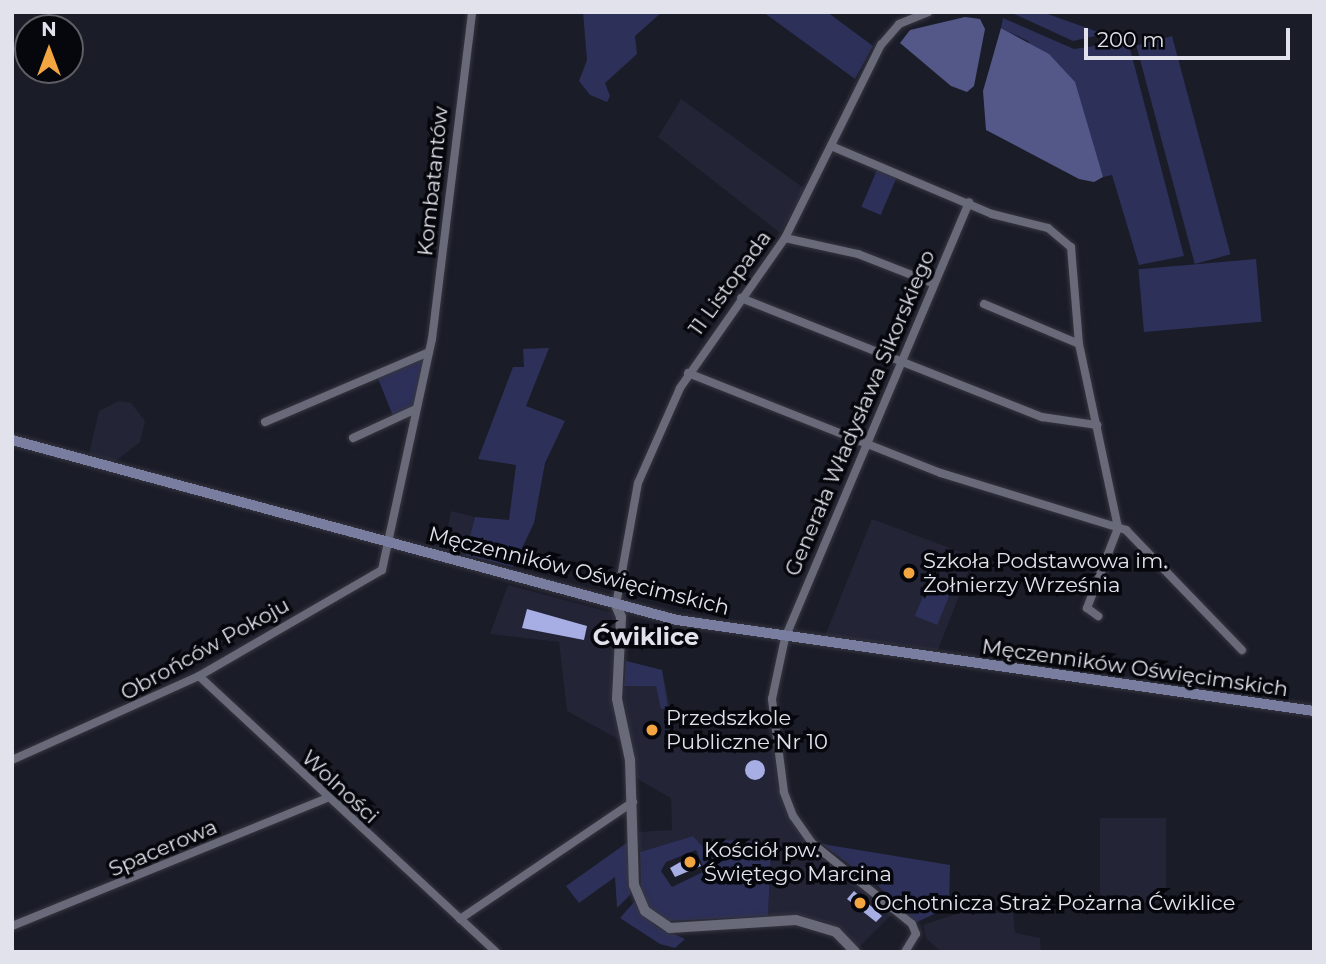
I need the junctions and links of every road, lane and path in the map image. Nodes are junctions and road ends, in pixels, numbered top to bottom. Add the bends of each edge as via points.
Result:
1 (472, 12) edge
2 (928, 12) edge
3 (831, 146) junction
4 (969, 202) junction
5 (785, 239) junction
6 (932, 283) junction
7 (741, 298) junction
8 (984, 304) dead end
9 (1079, 344) junction
10 (429, 352) junction
11 (898, 363) junction
12 (688, 373) junction
13 (416, 410) junction
14 (265, 422) dead end
15 (1097, 425) junction
16 (353, 439) dead end
17 (12, 440) edge
18 (863, 444) junction
19 (1118, 528) junction
20 (389, 543) junction
21 (616, 605) junction
22 (1098, 616) dead end
23 (785, 638) junction
24 (1242, 650) dead end
25 (199, 676) junction
26 (1314, 712) edge
27 (12, 760) edge
28 (325, 799) junction
29 (633, 802) junction
30 (460, 919) junction
31 (12, 926) edge
32 (496, 952) edge
33 (855, 952) edge
34 (905, 952) edge

1 - 10 street, Kombatantów
2 - 3 street, 11 Listopada via 899,24 881,45
3 - 4 street
3 - 5 street, 11 Listopada
4 - 6 street, Generała Władysława Sikorskiego
4 - 9 street via 1048,228 1067,242 1073,253
5 - 6 street via 858,254
5 - 7 street, 11 Listopada
6 - 11 street, Generała Władysława Sikorskiego
7 - 11 street
7 - 12 street, 11 Listopada
8 - 9 street
9 - 15 street
10 - 13 street, Kombatantów
10 - 14 street
11 - 15 street via 1042,417
11 - 18 street, Generała Władysława Sikorskiego
12 - 18 street
12 - 21 street, 11 Listopada via 638,483
13 - 16 street
13 - 20 street, Kombatantów
15 - 19 street
17 - 20 main road, Męczenników Oświęcimskich
18 - 19 street
18 - 23 street, Generała Władysława Sikorskiego
19 - 22 street via 1087,608
19 - 24 street via 1155,556
20 - 21 main road, Męczenników Oświęcimskich
20 - 25 street, Obrońców Pokoju via 376,576
21 - 23 main road, Męczenników Oświęcimskich
21 - 29 street via 621,617 617,699
23 - 26 main road, Męczenników Oświęcimskich
23 - 34 street, Generała Władysława Sikorskiego via 772,699 784,792 812,843 912,924 916,934
25 - 27 street, Obrońców Pokoju
25 - 28 street, Wolności
28 - 30 street, Wolności
28 - 31 street, Spacerowa
29 - 30 street
29 - 33 street via 636,896 656,922 693,929 796,920 836,932
30 - 32 street, Wolności

